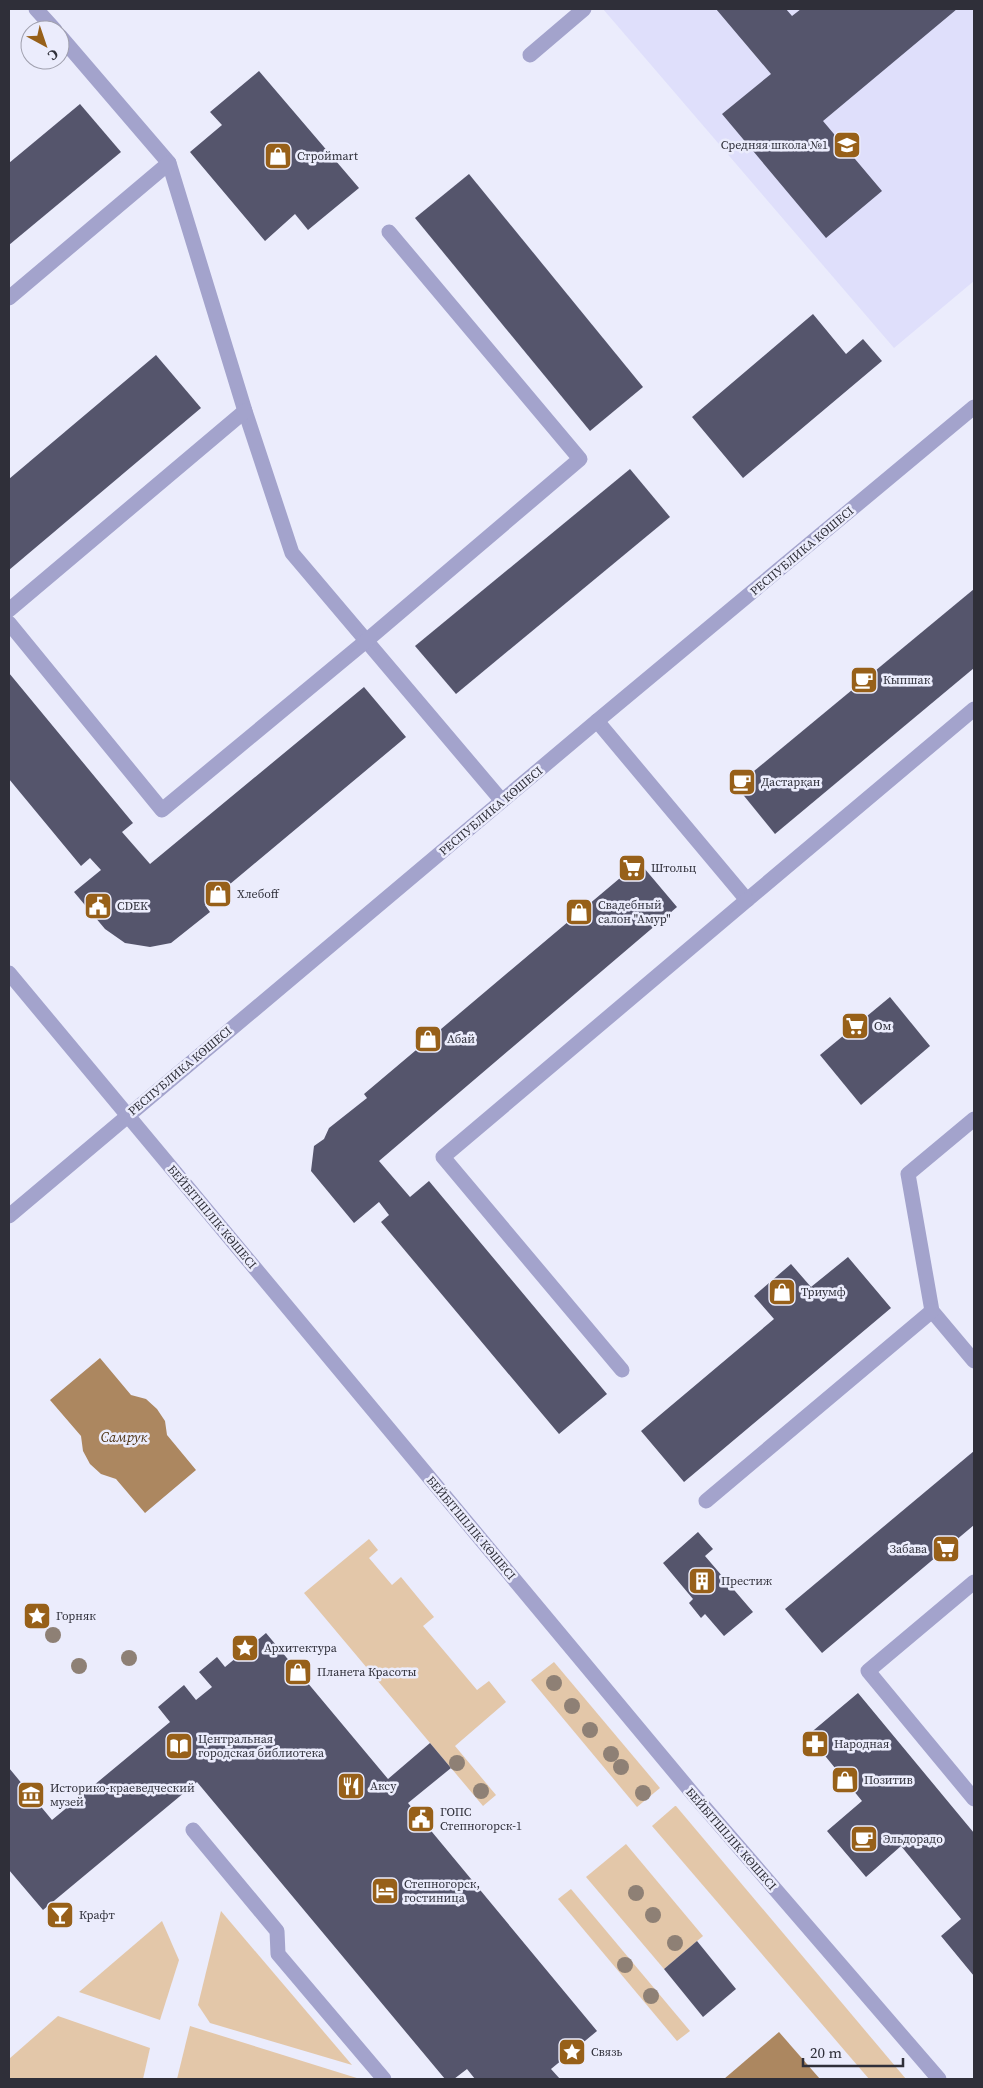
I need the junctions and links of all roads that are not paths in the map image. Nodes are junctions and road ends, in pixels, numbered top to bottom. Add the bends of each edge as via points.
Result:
1 (36, 9) edge
2 (584, 9) edge
3 (45, 20) edge
4 (70, 48) edge
5 (530, 55) dead end
6 (169, 163) junction
7 (389, 232) dead end
8 (9, 298) edge
9 (974, 407) edge
10 (245, 411) junction
11 (9, 610) edge
12 (9, 623) edge
13 (366, 641) junction
14 (974, 709) edge
15 (597, 721) junction
16 (502, 801) junction
17 (747, 900) junction
18 (9, 973) edge
19 (127, 1115) junction
20 (974, 1119) edge
21 (9, 1216) edge
22 (932, 1311) junction
23 (974, 1361) edge
24 (622, 1370) dead end
25 (706, 1500) dead end
26 (974, 1582) edge
27 (974, 1799) edge
28 (193, 1830) dead end
29 (384, 2079) edge
30 (939, 2079) edge

1 - 3 street
2 - 5 street
4 - 6 street
6 - 8 street
6 - 10 street
7 - 13 street via 580,459
9 - 15 street, РЕСПУБЛИКА КӨШЕСІ
10 - 11 street
10 - 13 street via 292,553
12 - 13 street via 162,810
13 - 16 street
14 - 17 street
15 - 16 street, РЕСПУБЛИКА КӨШЕСІ
15 - 17 street
16 - 19 street, РЕСПУБЛИКА КӨШЕСІ
17 - 24 street via 443,1157
18 - 19 street, БЕЙБІТШІЛІК КӨШЕСІ
19 - 21 street, РЕСПУБЛИКА КӨШЕСІ
19 - 30 street, БЕЙБІТШІЛІК КӨШЕСІ via 693,1794
20 - 22 street via 908,1174
22 - 23 street
22 - 25 street
26 - 27 street via 868,1671
28 - 29 street via 277,1931 278,1954

